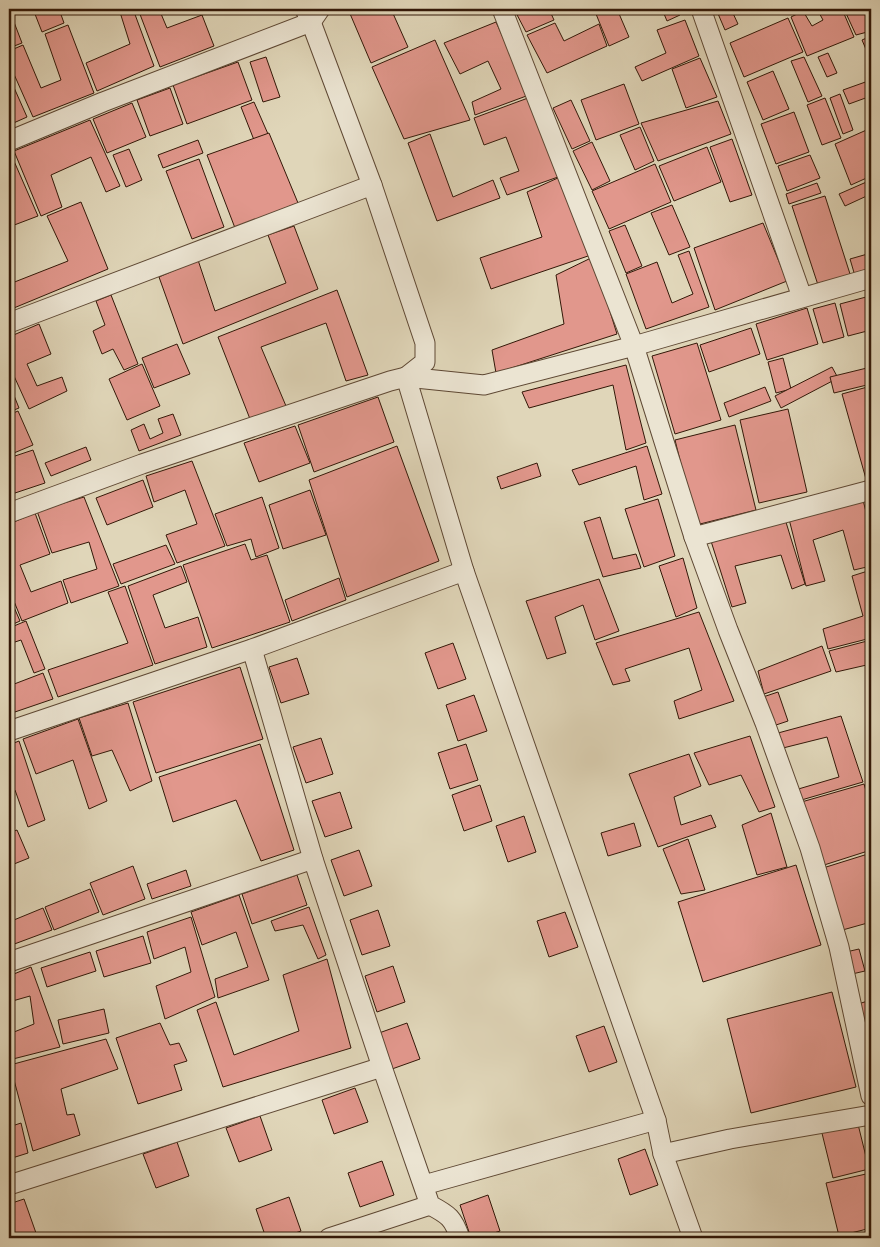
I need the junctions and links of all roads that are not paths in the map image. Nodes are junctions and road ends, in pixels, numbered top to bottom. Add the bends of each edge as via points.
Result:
1 (502, 9) edge
2 (701, 9) edge
3 (312, 13) edge
4 (9, 140) edge
5 (372, 185) junction
6 (871, 278) edge
7 (802, 298) junction
8 (9, 323) edge
9 (634, 346) junction
10 (406, 377) junction
11 (871, 490) edge
12 (9, 513) edge
13 (694, 538) junction
14 (464, 571) junction
15 (252, 649) junction
16 (9, 731) edge
17 (313, 859) junction
18 (9, 962) edge
19 (382, 1067) junction
20 (871, 1096) edge
21 (871, 1115) edge
22 (656, 1120) junction
23 (663, 1154) junction
24 (9, 1185) edge
25 (424, 1185) junction
26 (430, 1205) junction
27 (329, 1238) edge
28 (460, 1238) edge
29 (693, 1238) edge

1 - 9 street
2 - 7 street
3 - 4 street
3 - 5 street
5 - 8 street
5 - 10 street via 425,342 425,362
6 - 7 street
7 - 9 street
9 - 10 street via 484,385
9 - 13 street
10 - 12 street via 142,464
10 - 14 street
11 - 13 street
13 - 20 street via 810,848 839,947
14 - 15 street
14 - 22 street
15 - 16 street
15 - 17 street
17 - 18 street
17 - 19 street
19 - 24 street
19 - 25 street
21 - 23 street
22 - 23 street
22 - 25 street
23 - 29 street
25 - 26 street
26 - 27 street
26 - 28 street via 446,1213

